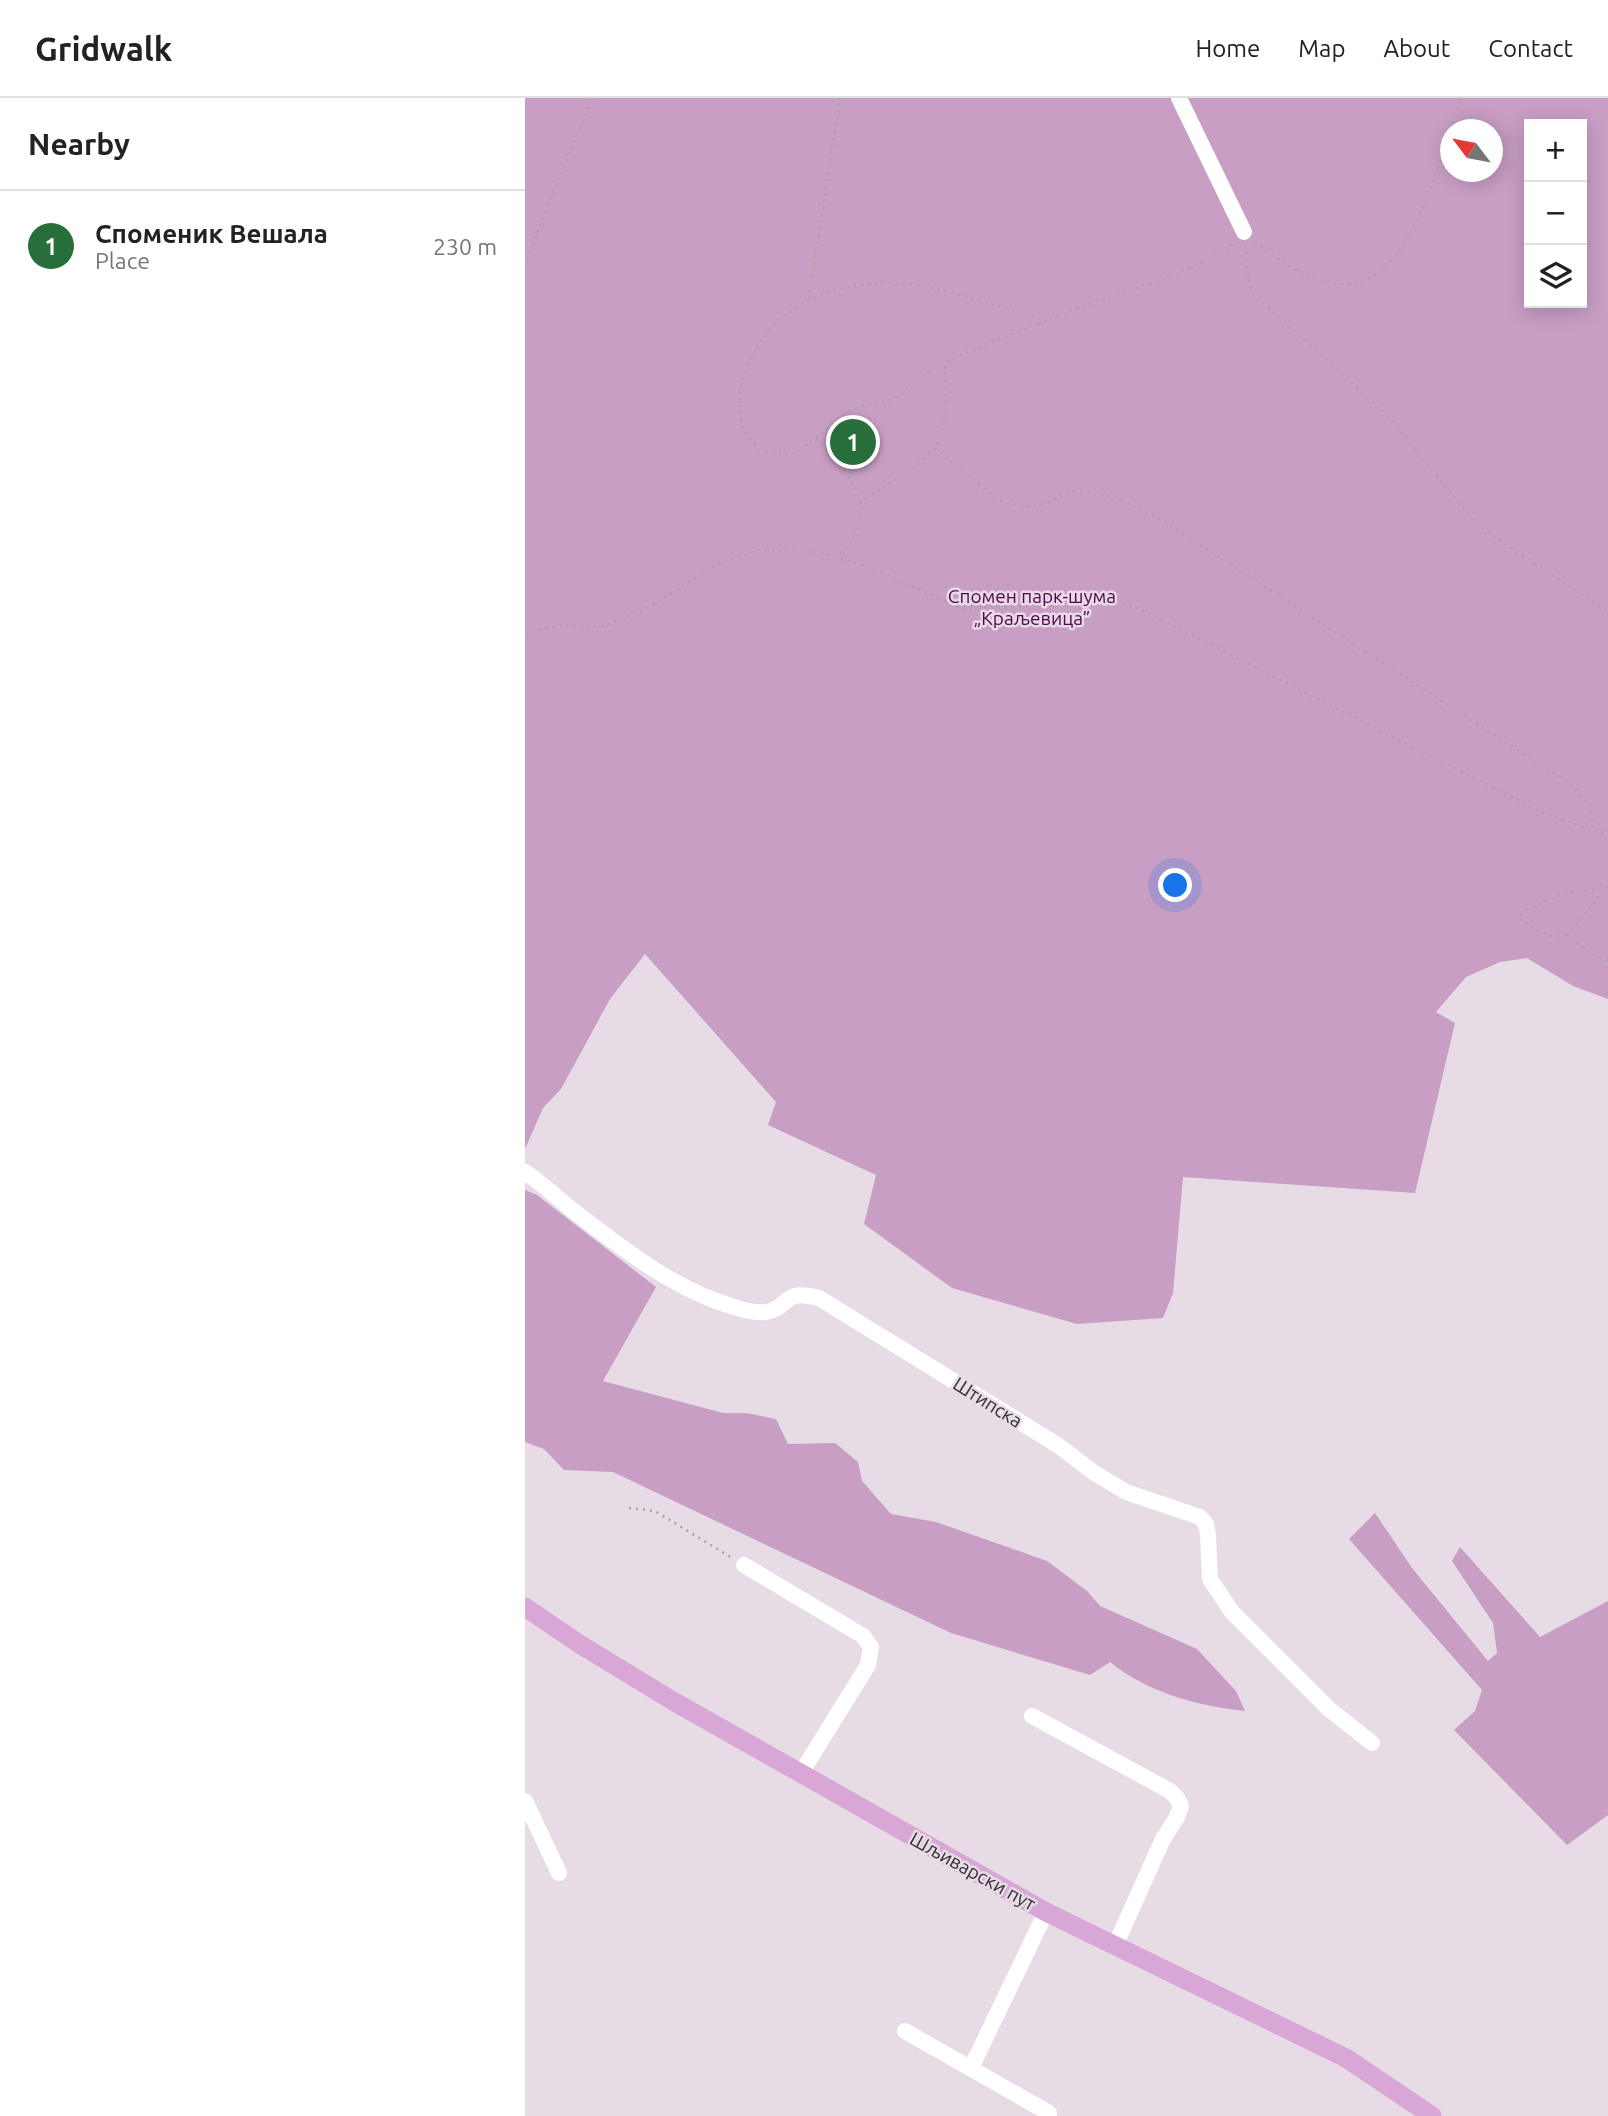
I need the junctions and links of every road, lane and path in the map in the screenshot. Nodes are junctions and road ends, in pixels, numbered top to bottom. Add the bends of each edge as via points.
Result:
1 (593, 98) edge
2 (840, 98) edge
3 (1179, 98) edge
4 (1462, 98) edge
5 (1455, 119) edge
6 (1440, 160) edge
7 (1244, 232) junction
8 (525, 265) edge
9 (809, 300) junction
10 (1047, 321) junction
11 (945, 364) junction
12 (817, 438) junction
13 (935, 449) junction
14 (860, 503) junction
15 (842, 559) junction
16 (912, 586) junction
17 (918, 588) dead end
18 (1608, 612) edge
19 (525, 633) edge
20 (1593, 831) junction
21 (1608, 833) edge
22 (1608, 888) edge
23 (1567, 936) junction
24 (1608, 961) edge
25 (525, 1172) edge
26 (629, 1508) dead end
27 (744, 1565) joint
28 (525, 1606) edge
29 (1032, 1716) dead end
30 (1372, 1743) dead end
31 (801, 1773) junction
32 (525, 1801) edge
33 (559, 1872) dead end
34 (1046, 1912) junction
35 (1115, 1946) junction
36 (905, 2031) dead end
37 (971, 2068) junction
38 (1049, 2113) dead end
39 (1432, 2116) edge

1 - 8 path
2 - 9 path
3 - 7 street
4 - 5 path
6 - 7 path via 1420,215 1396,258 1372,277 1346,285 1326,283 1270,253
7 - 10 path via 1228,250 1200,264
7 - 18 path via 1252,292 1385,413 1478,526
9 - 10 path via 840,289 890,283 927,288
9 - 12 path via 780,319 755,350 742,381 739,410 750,442 766,451 790,454
10 - 11 path
11 - 12 path via 895,400 848,412
11 - 13 path via 946,417
12 - 14 path via 855,487
13 - 14 path
13 - 20 path via 998,500 1025,508 1071,491 1115,497 1165,522 1573,786 1591,808
14 - 15 path via 861,516
15 - 16 path
15 - 19 path via 821,553 758,550 718,564 651,606 604,626 558,626
16 - 17 path
16 - 20 path via 963,609 1085,596 1138,608 1537,810
20 - 21 path
22 - 23 path
22 - 23 path via 1561,894 1520,915 1520,920 1549,936
23 - 24 path
25 - 30 street, Штипска via 629,1254 702,1296 764,1312 793,1295 819,1298 1126,1492 1200,1517 1208,1535 1210,1579 1232,1612 1329,1709
26 - 27 path via 655,1511
27 - 31 street via 863,1636 871,1647 868,1665
28 - 31 main road, Шљиварски пут via 626,1673
29 - 35 street via 1170,1791 1181,1806
31 - 34 main road, Шљиварски пут
32 - 33 street
34 - 35 main road, Шљиварски пут
34 - 37 street
35 - 39 main road, Шљиварски пут via 1346,2058
36 - 37 street
37 - 38 street

